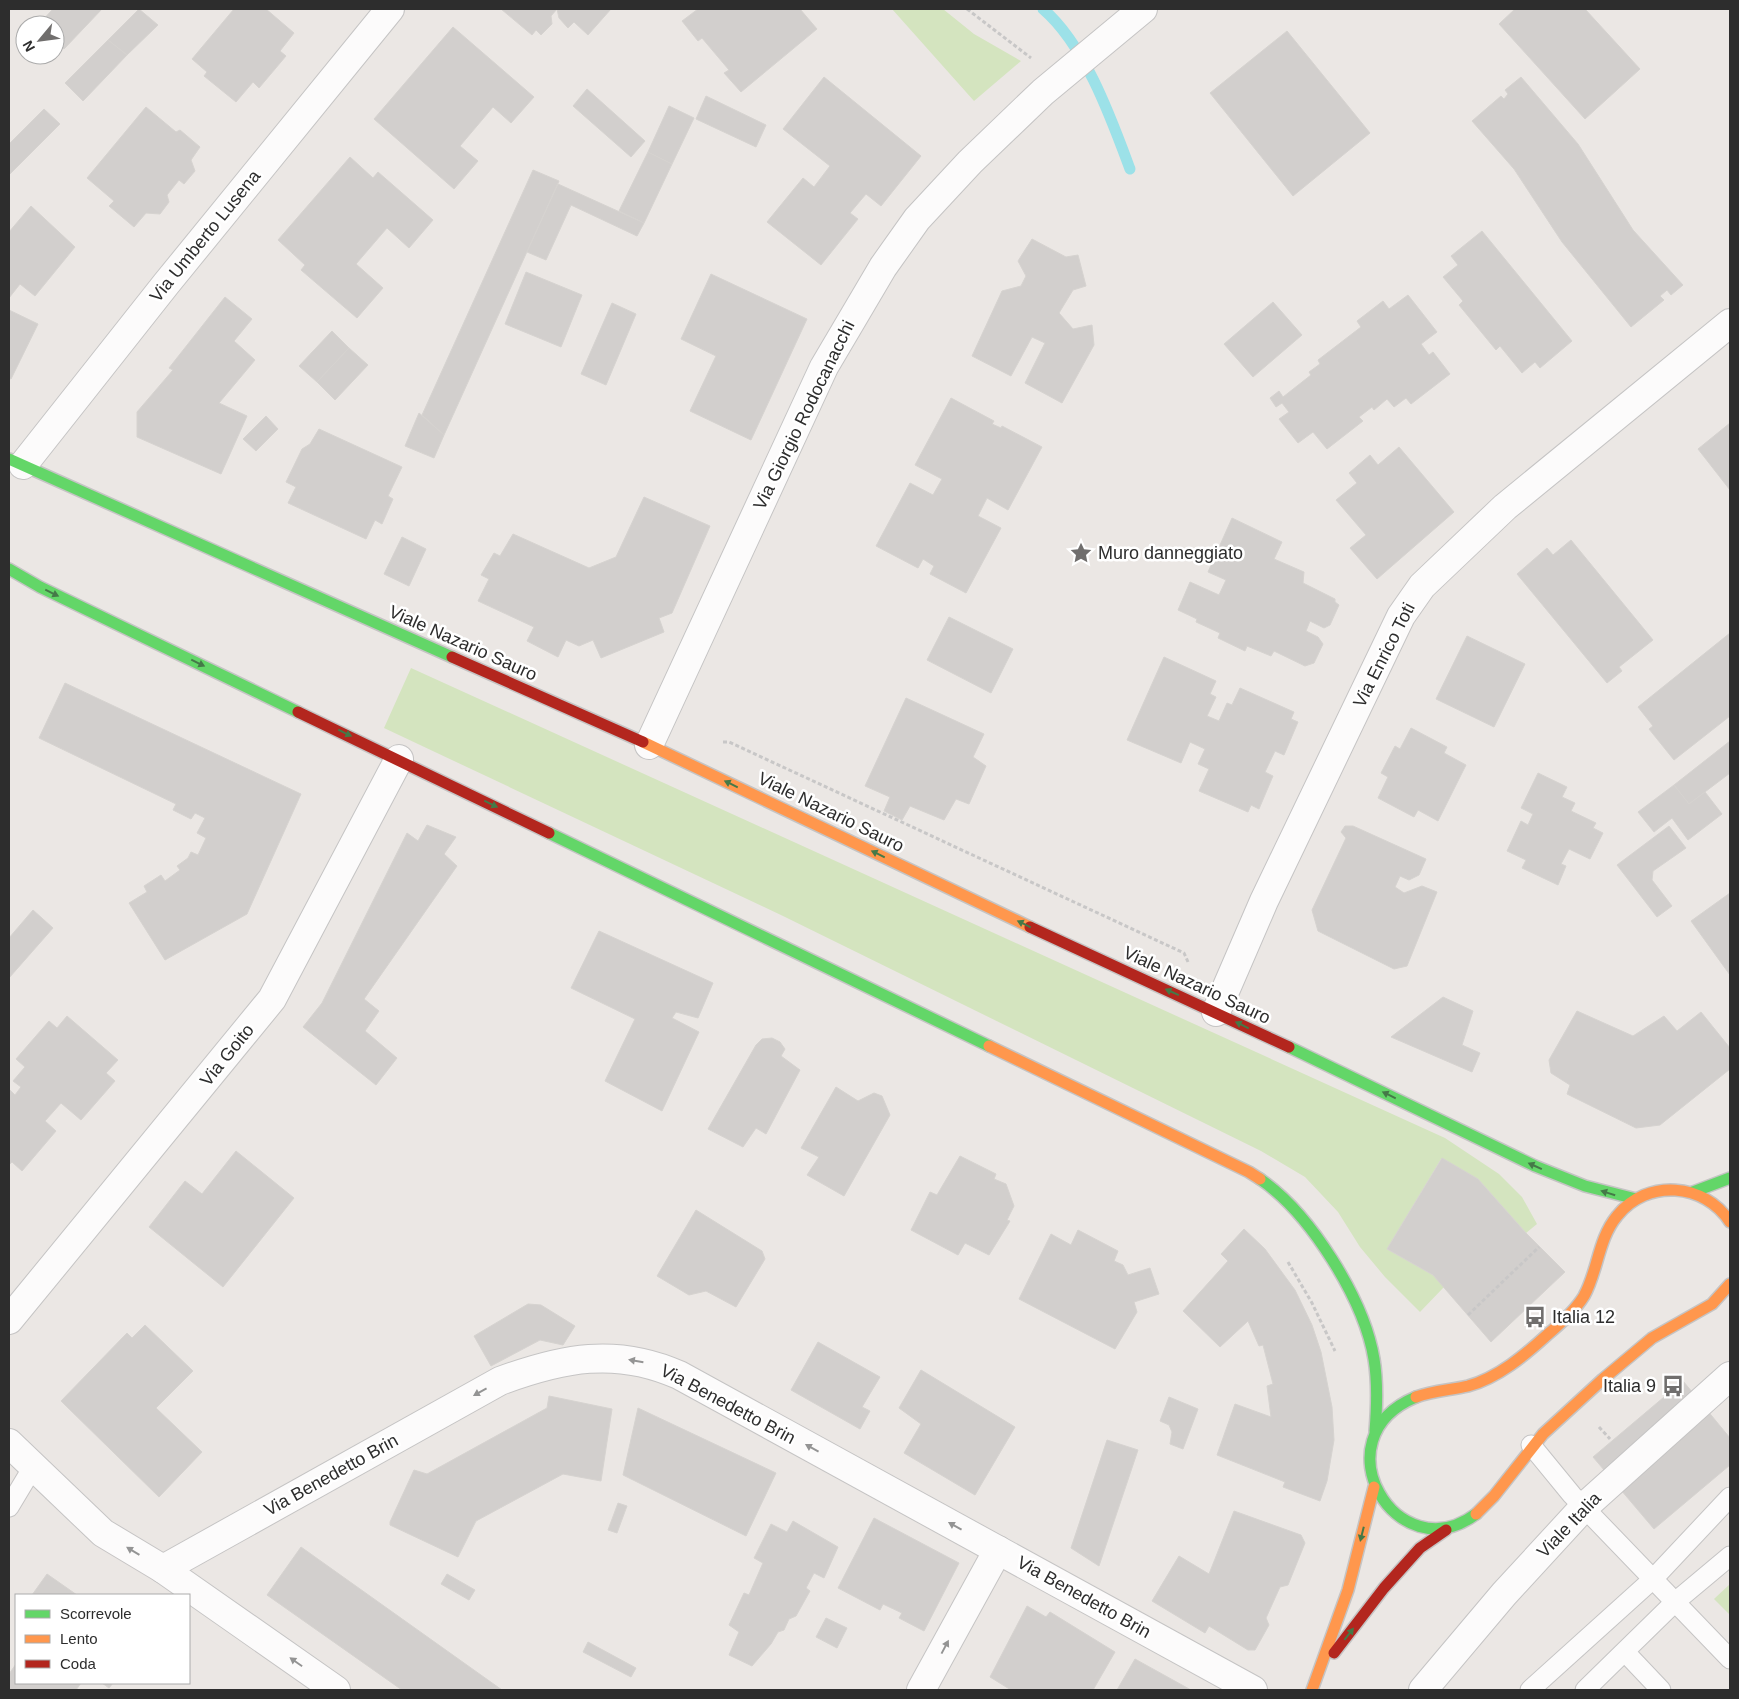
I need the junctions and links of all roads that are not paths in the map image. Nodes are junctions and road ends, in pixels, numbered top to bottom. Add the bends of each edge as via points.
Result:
1 (390, 9) edge
2 (1132, 18) edge
3 (1730, 323) edge
4 (16, 462) edge
5 (9, 569) edge
6 (649, 745) junction
7 (399, 759) junction
8 (1216, 1012) junction
9 (1730, 1178) edge
10 (1693, 1192) junction
11 (1636, 1199) junction
12 (1730, 1222) edge
13 (1730, 1284) edge
14 (13, 1306) edge
15 (1730, 1376) edge
16 (1375, 1431) junction
17 (9, 1442) edge
18 (1531, 1446) junction
19 (33, 1467) junction
20 (1374, 1487) junction
21 (1730, 1497) edge
22 (1584, 1507) junction
23 (9, 1508) edge
24 (1446, 1530) junction
25 (998, 1550) junction
26 (1730, 1556) edge
27 (163, 1569) junction
28 (1653, 1579) junction
29 (1675, 1602) junction
30 (1625, 1652) junction
31 (1730, 1659) edge
32 (1319, 1672) junction
33 (336, 1690) edge
34 (922, 1690) edge
35 (1253, 1690) edge
36 (1312, 1690) edge
37 (1423, 1690) edge
38 (1530, 1690) edge
39 (1585, 1690) edge
40 (1661, 1690) edge

1 - 4 street, Via Umberto Lusena
2 - 6 street, Via Giorgio Rodocanacchi via 1037,97 970,162 917,219 883,267 824,367
3 - 8 street, Via Enrico Toti via 1505,507 1422,586 1400,616 1264,901
4 - 6 main road, Viale Nazario Sauro
5 -> 7 main road via 40,587
8 -> 6 main road, Viale Nazario Sauro via 1091,956
7 - 14 street, Via Goito via 272,999 245,1035
7 -> 16 main road via 1249,1172 1271,1187 1295,1211 1318,1243 1360,1316 1372,1347 1377,1385
11 -> 8 main road, Viale Nazario Sauro via 1616,1196 1535,1166
9 - 10 main road
10 - 11 main road via 1668,1188
10 - 12 main road via 1718,1206
11 - 16 main road via 1616,1216 1608,1228 1580,1302 1550,1332 1508,1365 1476,1383 1428,1393 1404,1402
13 - 18 main road via 1710,1308 1664,1329 1640,1346
15 - 22 street, Viale Italia
16 - 20 main road via 1369,1466
17 - 19 street
18 - 22 lane
18 - 24 main road via 1480,1511
19 - 23 lane
27 -> 19 street via 103,1533
20 - 24 main road via 1405,1520 1427,1529
20 -> 32 main road via 1348,1590
21 - 28 lane
22 - 28 lane
22 - 37 street, Viale Italia via 1504,1594
32 -> 24 main road via 1384,1588 1420,1548
25 -> 27 street, Via Benedetto Brin via 679,1376 645,1363 599,1358 573,1359 536,1367 500,1381
34 -> 25 street
25 - 35 street, Via Benedetto Brin
26 - 29 lane
33 -> 27 street
28 - 29 lane
28 - 38 lane
29 - 30 lane
29 - 31 lane
30 - 39 lane
30 - 40 lane
32 - 36 main road

